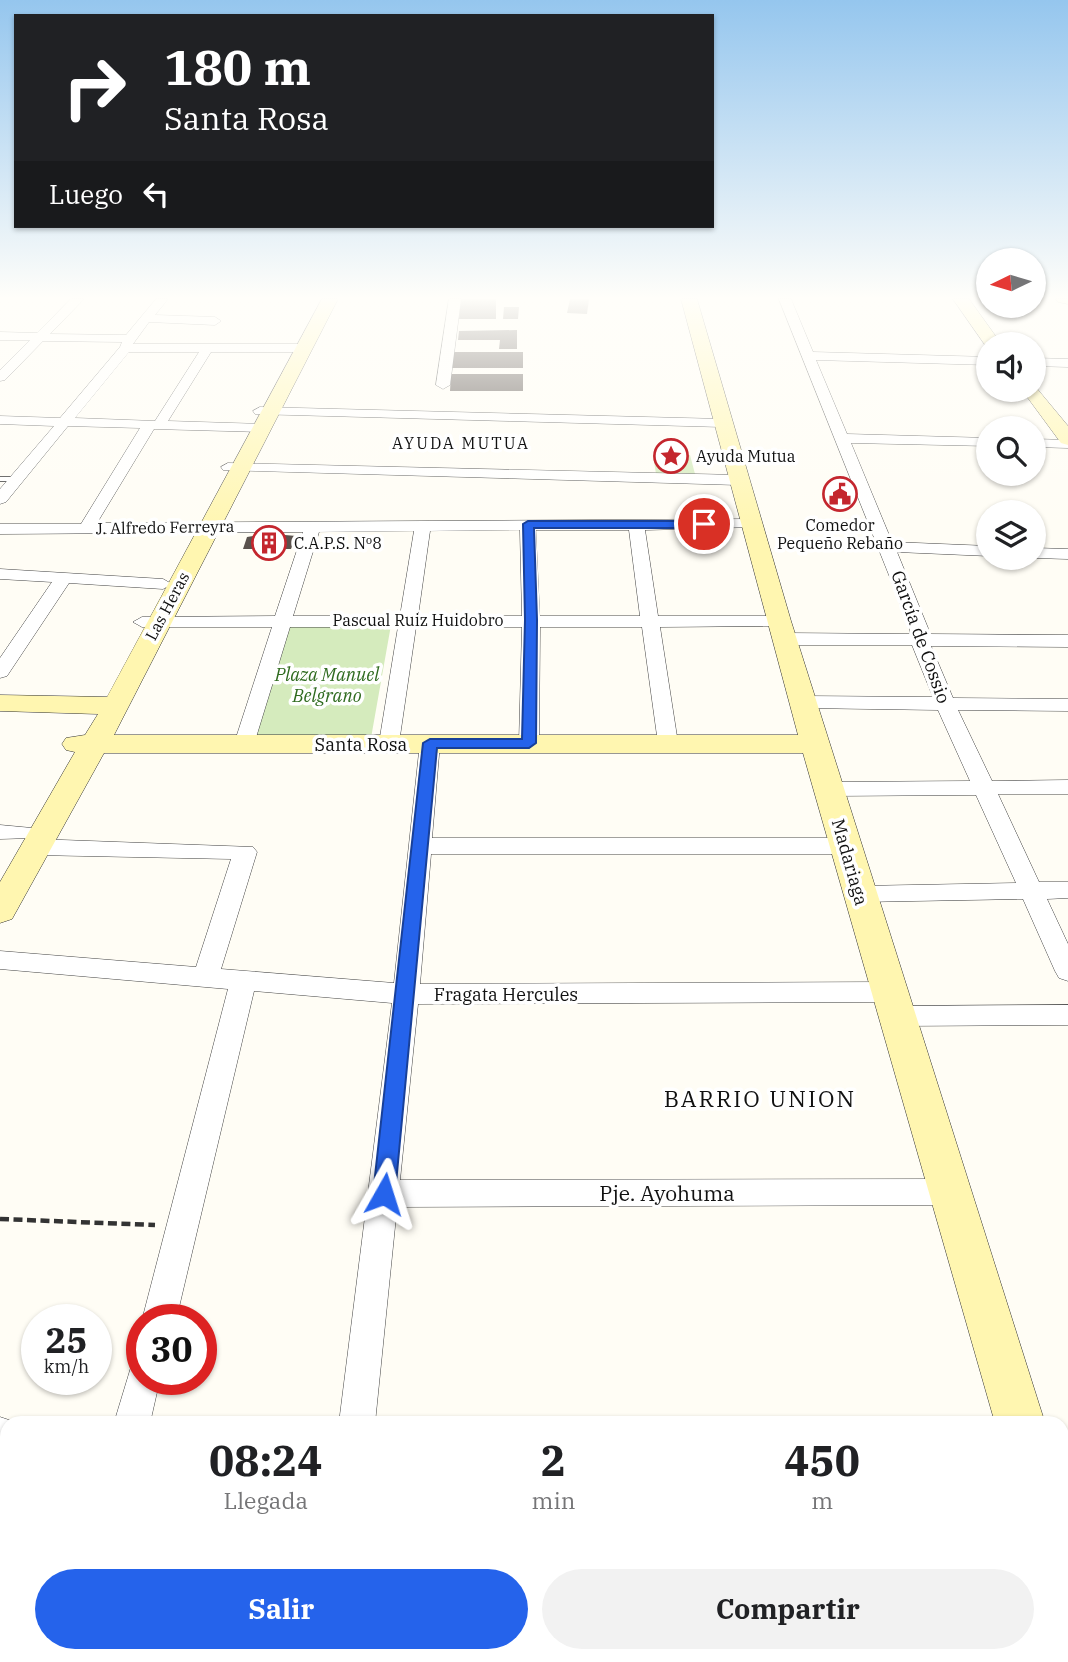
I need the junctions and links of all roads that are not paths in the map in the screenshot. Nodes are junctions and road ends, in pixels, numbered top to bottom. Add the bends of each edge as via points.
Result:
1 (101, 377) edge
2 (183, 377) edge
3 (283, 377) edge
4 (444, 377) edge
5 (710, 377) edge
6 (815, 377) edge
7 (443, 385) dead end
8 (1040, 402) edge
9 (261, 419) junction
10 (0, 421) edge
11 (63, 422) junction
12 (722, 423) junction
13 (154, 425) junction
14 (840, 438) junction
15 (1068, 439) edge
16 (976, 442) edge
17 (1046, 443) edge
18 (1068, 444) edge
19 (234, 467) junction
20 (0, 479) edge
21 (17, 479) junction
22 (738, 480) junction
23 (0, 499) edge
24 (528, 524) junction
25 (636, 524) junction
26 (750, 524) junction
27 (423, 525) junction
28 (313, 526) junction
29 (202, 527) junction
30 (86, 528) junction
31 (0, 529) edge
32 (887, 547) junction
33 (976, 550) edge
34 (1046, 553) edge
35 (1068, 554) edge
36 (0, 574) edge
37 (64, 578) junction
38 (163, 584) junction
39 (285, 620) junction
40 (408, 620) junction
41 (531, 620) junction
42 (651, 620) junction
43 (150, 622) junction
44 (781, 630) junction
45 (919, 639) junction
46 (1068, 641) edge
47 (0, 672) edge
48 (803, 702) junction
49 (945, 703) junction
50 (0, 704) edge
51 (1068, 705) edge
52 (0, 715) edge
53 (97, 723) junction
54 (389, 743) junction
55 (430, 743) junction
56 (529, 743) junction
57 (668, 743) junction
58 (244, 744) junction
59 (815, 744) junction
60 (1068, 787) edge
61 (985, 788) junction
62 (829, 789) junction
63 (20, 837) edge
64 (419, 846) junction
65 (846, 846) junction
66 (0, 877) edge
67 (1030, 890) junction
68 (1068, 890) edge
69 (860, 894) junction
70 (0, 911) edge
71 (0, 960) edge
72 (1068, 971) edge
73 (205, 979) junction
74 (243, 981) junction
75 (407, 994) junction
76 (892, 1004) junction
77 (1068, 1016) edge
78 (949, 1192) junction
79 (384, 1194) junction
80 (163, 1304) edge
81 (139, 1395) edge
82 (134, 1416) edge
83 (358, 1416) edge
84 (1018, 1416) edge

1 - 11 street
2 - 13 street
3 - 9 street, Las Heras
4 - 7 street
5 - 12 street, Madariaga
6 - 14 street, García de Cossio
8 - 15 street
9 - 12 street
9 - 13 street
9 - 19 street, Las Heras
10 - 11 street
11 - 13 street
11 - 21 street
12 - 22 street, Madariaga
13 - 30 street
14 - 16 street
14 - 32 street, García de Cossio
17 - 18 street
19 - 22 street
19 - 29 street, Las Heras
20 - 21 lane
21 - 23 street
22 - 26 street, Madariaga
24 - 25 street, J. Alfredo Ferreyra
24 - 27 street, J. Alfredo Ferreyra
24 - 41 street
25 - 26 street, J. Alfredo Ferreyra
25 - 42 street
26 - 44 street, Madariaga
27 - 28 street, J. Alfredo Ferreyra
27 - 40 street
28 - 29 street, J. Alfredo Ferreyra
28 - 39 street
29 - 30 street, J. Alfredo Ferreyra
29 - 38 street, Las Heras
29 - 43 street, Las Heras
30 - 31 street, J. Alfredo Ferreyra
32 - 33 street
32 - 45 street, García de Cossio via 919,628
34 - 35 street
36 - 37 street
37 - 38 street
37 - 47 street
38 - 43 street, Las Heras
39 - 40 street, Pascual Ruiz Huidobro
39 - 43 street, Pascual Ruiz Huidobro
39 - 58 street
40 - 41 street, Pascual Ruiz Huidobro
40 - 54 street
41 - 42 street, Pascual Ruiz Huidobro
41 - 56 street
42 - 44 street, Pascual Ruiz Huidobro
42 - 57 street
43 - 53 street, Las Heras
44 - 45 street, Pascual Ruiz Huidobro
44 - 48 street, Madariaga
45 - 46 street, Pascual Ruiz Huidobro
45 - 49 street, García de Cossio
48 - 49 street
48 - 59 street, Madariaga
49 - 51 street
49 - 61 street, García de Cossio
50 - 53 street
52 - 53 street
53 - 58 street, Santa Rosa
53 - 63 street, Las Heras
54 - 55 street, Santa Rosa
54 - 58 street, Santa Rosa
55 - 56 street, Santa Rosa
55 - 64 street
56 - 57 street, Santa Rosa
57 - 59 street, Santa Rosa
59 - 62 street, Madariaga
60 - 61 street
61 - 62 street
61 - 67 street, García de Cossio
62 - 65 street, Madariaga
63 - 66 street, Las Heras
63 - 70 street, Las Heras
63 - 73 street via 245,852
64 - 65 street
64 - 75 street
65 - 69 street, Madariaga
67 - 68 street
67 - 69 street
67 - 72 street, García de Cossio
69 - 76 street, Madariaga
71 - 73 street, Fragata Hercules
73 - 74 street, Fragata Hercules
74 - 75 street, Fragata Hercules
74 - 80 street
75 - 76 street, Fragata Hercules
75 - 79 street
76 - 77 street, Fragata Hercules
76 - 78 street, Madariaga
78 - 79 street, Pje. Ayohuma
78 - 84 street, Madariaga
79 - 83 street
81 - 82 street

